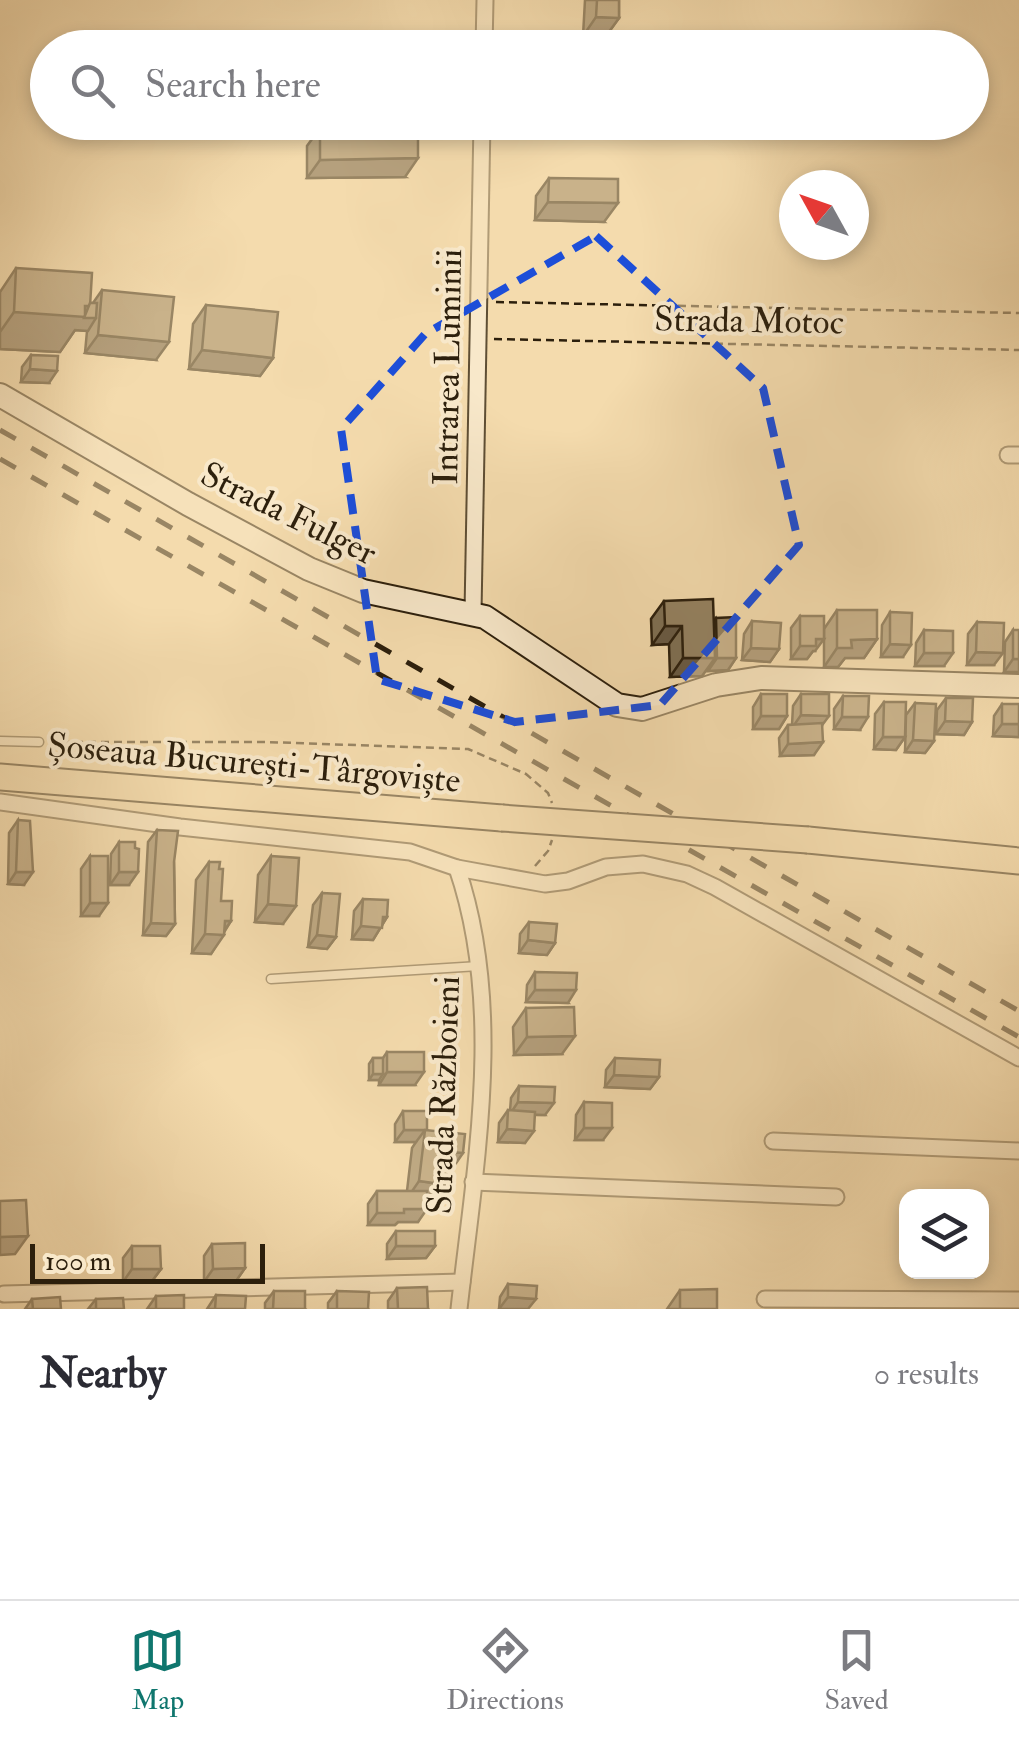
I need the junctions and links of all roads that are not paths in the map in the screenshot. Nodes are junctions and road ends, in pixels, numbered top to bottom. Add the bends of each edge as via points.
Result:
1 (484, 0) edge
2 (484, 30) edge
3 (482, 140) edge
4 (0, 395) edge
5 (473, 612) junction
6 (1019, 686) edge
7 (0, 741) edge
8 (39, 742) road end
9 (0, 776) edge
10 (0, 802) edge
11 (1019, 861) edge
12 (457, 868) junction
13 (479, 966) junction
14 (272, 979) dead end
15 (1019, 1058) edge
16 (773, 1142) dead end
17 (1019, 1151) edge
18 (473, 1182) junction
19 (836, 1197) dead end
20 (462, 1282) junction
21 (4, 1294) dead end
22 (765, 1299) dead end
23 (1019, 1300) edge
24 (459, 1309) edge

1 - 2 street
3 - 5 street, Intrarea Luminii
4 - 5 street, Strada Fulger via 309,570 364,592
5 - 6 street, Strada Fulger via 602,698 629,708 761,678
7 - 8 lane
9 - 11 main road, Șoseaua București-Târgoviște, bridge
10 - 12 street via 410,852
12 - 13 street, Strada Războieni
12 - 15 street via 545,884 627,864 687,874
13 - 14 lane
13 - 18 street, Strada Războieni
16 - 17 street
18 - 19 street
18 - 20 street, Strada Războieni
20 - 21 street
20 - 24 street, Strada Războieni
22 - 23 street

